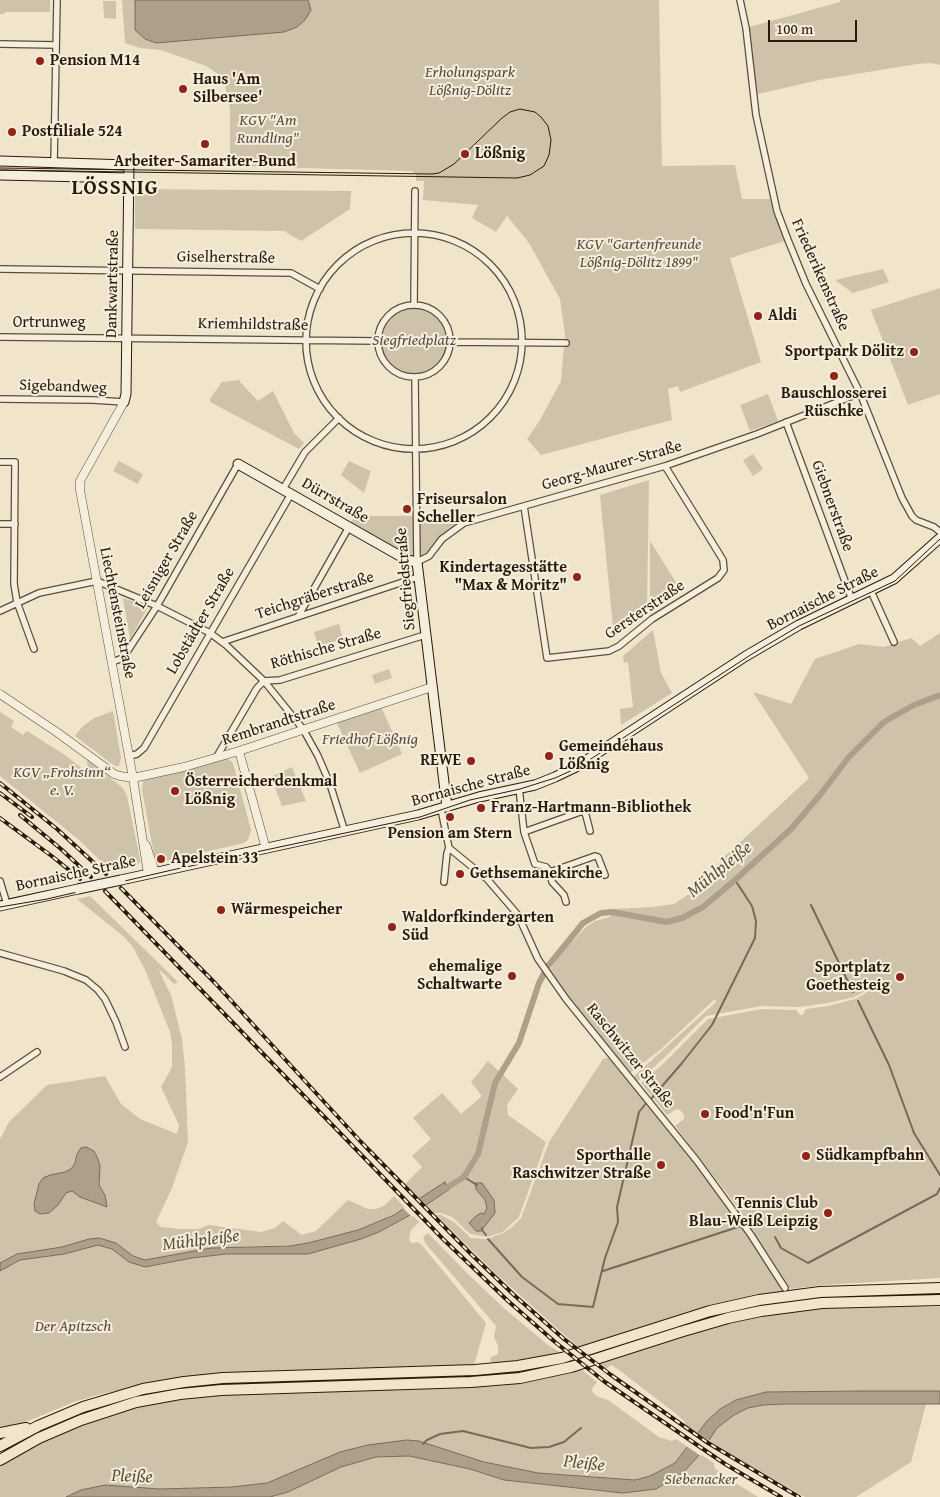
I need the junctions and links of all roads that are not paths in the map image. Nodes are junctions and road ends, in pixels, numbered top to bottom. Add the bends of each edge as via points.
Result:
1 (57, 0) edge
2 (740, 0) edge
3 (0, 44) edge
4 (56, 45) junction
5 (0, 161) edge
6 (54, 163) junction
7 (0, 175) edge
8 (129, 178) junction
9 (415, 191) dead end
10 (414, 233) junction
11 (0, 269) edge
12 (128, 271) junction
13 (320, 289) junction
14 (414, 305) junction
15 (0, 337) edge
16 (127, 338) junction
17 (306, 340) junction
18 (378, 340) junction
19 (450, 342) junction
20 (522, 343) junction
21 (566, 343) dead end
22 (415, 377) junction
23 (860, 393) junction
24 (0, 399) edge
25 (124, 402) junction
26 (338, 418) junction
27 (786, 422) junction
28 (415, 449) junction
29 (0, 462) edge
30 (238, 464) joint
31 (665, 466) junction
32 (287, 491) junction
33 (524, 506) junction
34 (0, 524) edge
35 (15, 524) junction
36 (349, 527) junction
37 (940, 532) edge
38 (940, 538) edge
39 (417, 562) junction
40 (418, 576) junction
41 (96, 581) junction
42 (871, 591) junction
43 (852, 600) junction
44 (17, 602) junction
45 (157, 606) junction
46 (0, 611) edge
47 (299, 615) junction
48 (210, 633) junction
49 (425, 635) junction
50 (222, 642) junction
51 (894, 642) dead end
52 (34, 649) dead end
53 (112, 662) junction
54 (264, 681) junction
55 (432, 687) junction
56 (0, 694) edge
57 (303, 729) junction
58 (239, 751) junction
59 (129, 756) junction
60 (216, 758) junction
61 (133, 778) junction
62 (519, 788) junction
63 (447, 807) junction
64 (590, 830) dead end
65 (344, 832) junction
66 (524, 832) junction
67 (449, 848) junction
68 (266, 849) junction
69 (550, 872) junction
70 (151, 873) junction
71 (606, 875) dead end
72 (0, 882) edge
73 (444, 882) dead end
74 (566, 902) dead end
75 (4, 905) edge
76 (0, 954) edge
77 (125, 1046) dead end
78 (37, 1052) dead end
79 (0, 1077) edge
80 (940, 1282) edge
81 (785, 1288) dead end
82 (940, 1288) edge
83 (904, 1289) junction
84 (940, 1300) edge
85 (38, 1426) junction
86 (0, 1433) edge
87 (0, 1446) edge
88 (0, 1460) edge

1 - 4 street
2 - 23 street, Friederikenstraße via 756,115 777,211 806,284
3 - 4 street
4 - 6 street
5 - 6 main road
6 - 8 main road, Dankwartstraße via 129,165
7 - 8 main road
8 - 12 main road, Dankwartstraße
9 - 10 street
10 - 13 street via 387,236 360,248 338,265
10 - 14 street
10 - 20 street via 456,242 490,265 513,299
11 - 12 street, Giselherstraße
12 - 13 street, Giselherstraße via 291,273
12 - 16 main road, Dankwartstraße
13 - 17 street via 310,314
14 - 18 street via 398,309 389,316
14 - 19 street via 429,309 440,317 448,330
15 - 16 street, Ortrunweg
16 - 17 street, Kriemhildstraße
16 - 25 main road, Dankwartstraße
17 - 18 street, Kriemhildstraße
17 - 26 street via 315,384
18 - 22 street via 381,356 388,365 400,374
19 - 20 street
19 - 22 street via 446,357 438,368
20 - 21 street
20 - 28 street via 513,383 490,418 454,441
22 - 28 street, Siegfriedstraße
23 - 27 street, Georg-Maurer-Straße
23 - 37 street, Friederikenstraße via 908,509 916,520
24 - 25 street, Sigebandweg
25 - 41 street, Liechtensteinstraße via 80,481
26 - 28 street via 375,442
26 - 32 street, Lobstädter Straße via 305,452
27 - 31 street, Georg-Maurer-Straße
27 - 43 street, Giebnerstraße
28 - 39 street, Siegfriedstraße
29 - 35 street via 15,462
30 - 32 main road, Dürrstraße
30 - 45 street, Leisniger Straße
31 - 33 street, Georg-Maurer-Straße
31 - 33 street, Gersterstraße via 724,560 724,570 718,578 652,619 609,651 547,658
32 - 36 main road, Dürrstraße
32 - 48 street, Lobstädter Straße
33 - 39 street, Georg-Maurer-Straße via 464,524 450,532 429,556
34 - 35 street
35 - 44 street via 14,584
36 - 39 main road, Dürrstraße via 407,560
36 - 47 street
38 - 42 main road, Bornaische Straße via 894,579
39 - 40 main road, Siegfriedstraße
40 - 47 street, Teichgräberstraße
40 - 49 main road, Siegfriedstraße
41 - 44 street via 39,593
41 - 45 street
41 - 53 street, Liechtensteinstraße
42 - 43 main road, Bornaische Straße
42 - 51 street
43 - 62 main road, Bornaische Straße via 799,625 746,656 576,767 540,783
44 - 46 street
44 - 52 street
45 - 48 street
45 - 53 street, Leisniger Straße via 123,658
47 - 50 street, Teichgräberstraße
48 - 50 street
48 - 59 street, Lobstädter Straße via 144,748
49 - 54 street, Röthische Straße via 280,680
49 - 55 main road, Siegfriedstraße
50 - 54 street
53 - 59 street, Liechtensteinstraße
54 - 57 street
54 - 60 street, Röthische Straße
55 - 57 street, Rembrandtstraße
55 - 63 main road, Siegfriedstraße
56 - 61 street via 114,774
57 - 58 street, Rembrandtstraße
57 - 65 street via 330,784
58 - 60 street, Rembrandtstraße
58 - 68 street
59 - 61 street, Liechtensteinstraße
60 - 61 street, Rembrandtstraße
61 - 70 street, Liechtensteinstraße
62 - 63 main road, Bornaische Straße
62 - 66 street
63 - 65 main road, Bornaische Straße
63 - 67 street
64 - 66 street via 585,812 580,812
65 - 68 main road, Bornaische Straße
66 - 69 street via 535,864 546,867
67 - 73 street
67 - 81 street, Raschwitzer Straße via 487,879 507,902 521,922 541,964 566,999 731,1206
68 - 70 main road, Bornaische Straße
69 - 71 street via 595,856
69 - 74 street via 552,882
70 - 75 main road, Bornaische Straße, bridge
72 - 75 street, Bornaische Straße
76 - 77 street via 86,980 105,999
78 - 79 street
80 - 83 highway
82 - 83 highway
83 - 85 highway via 820,1292 740,1304 562,1358 518,1366 184,1382 103,1400
84 - 88 highway via 822,1303 761,1311 680,1332 571,1367 520,1378 221,1390 157,1398 81,1420
85 - 86 highway
85 - 87 highway

